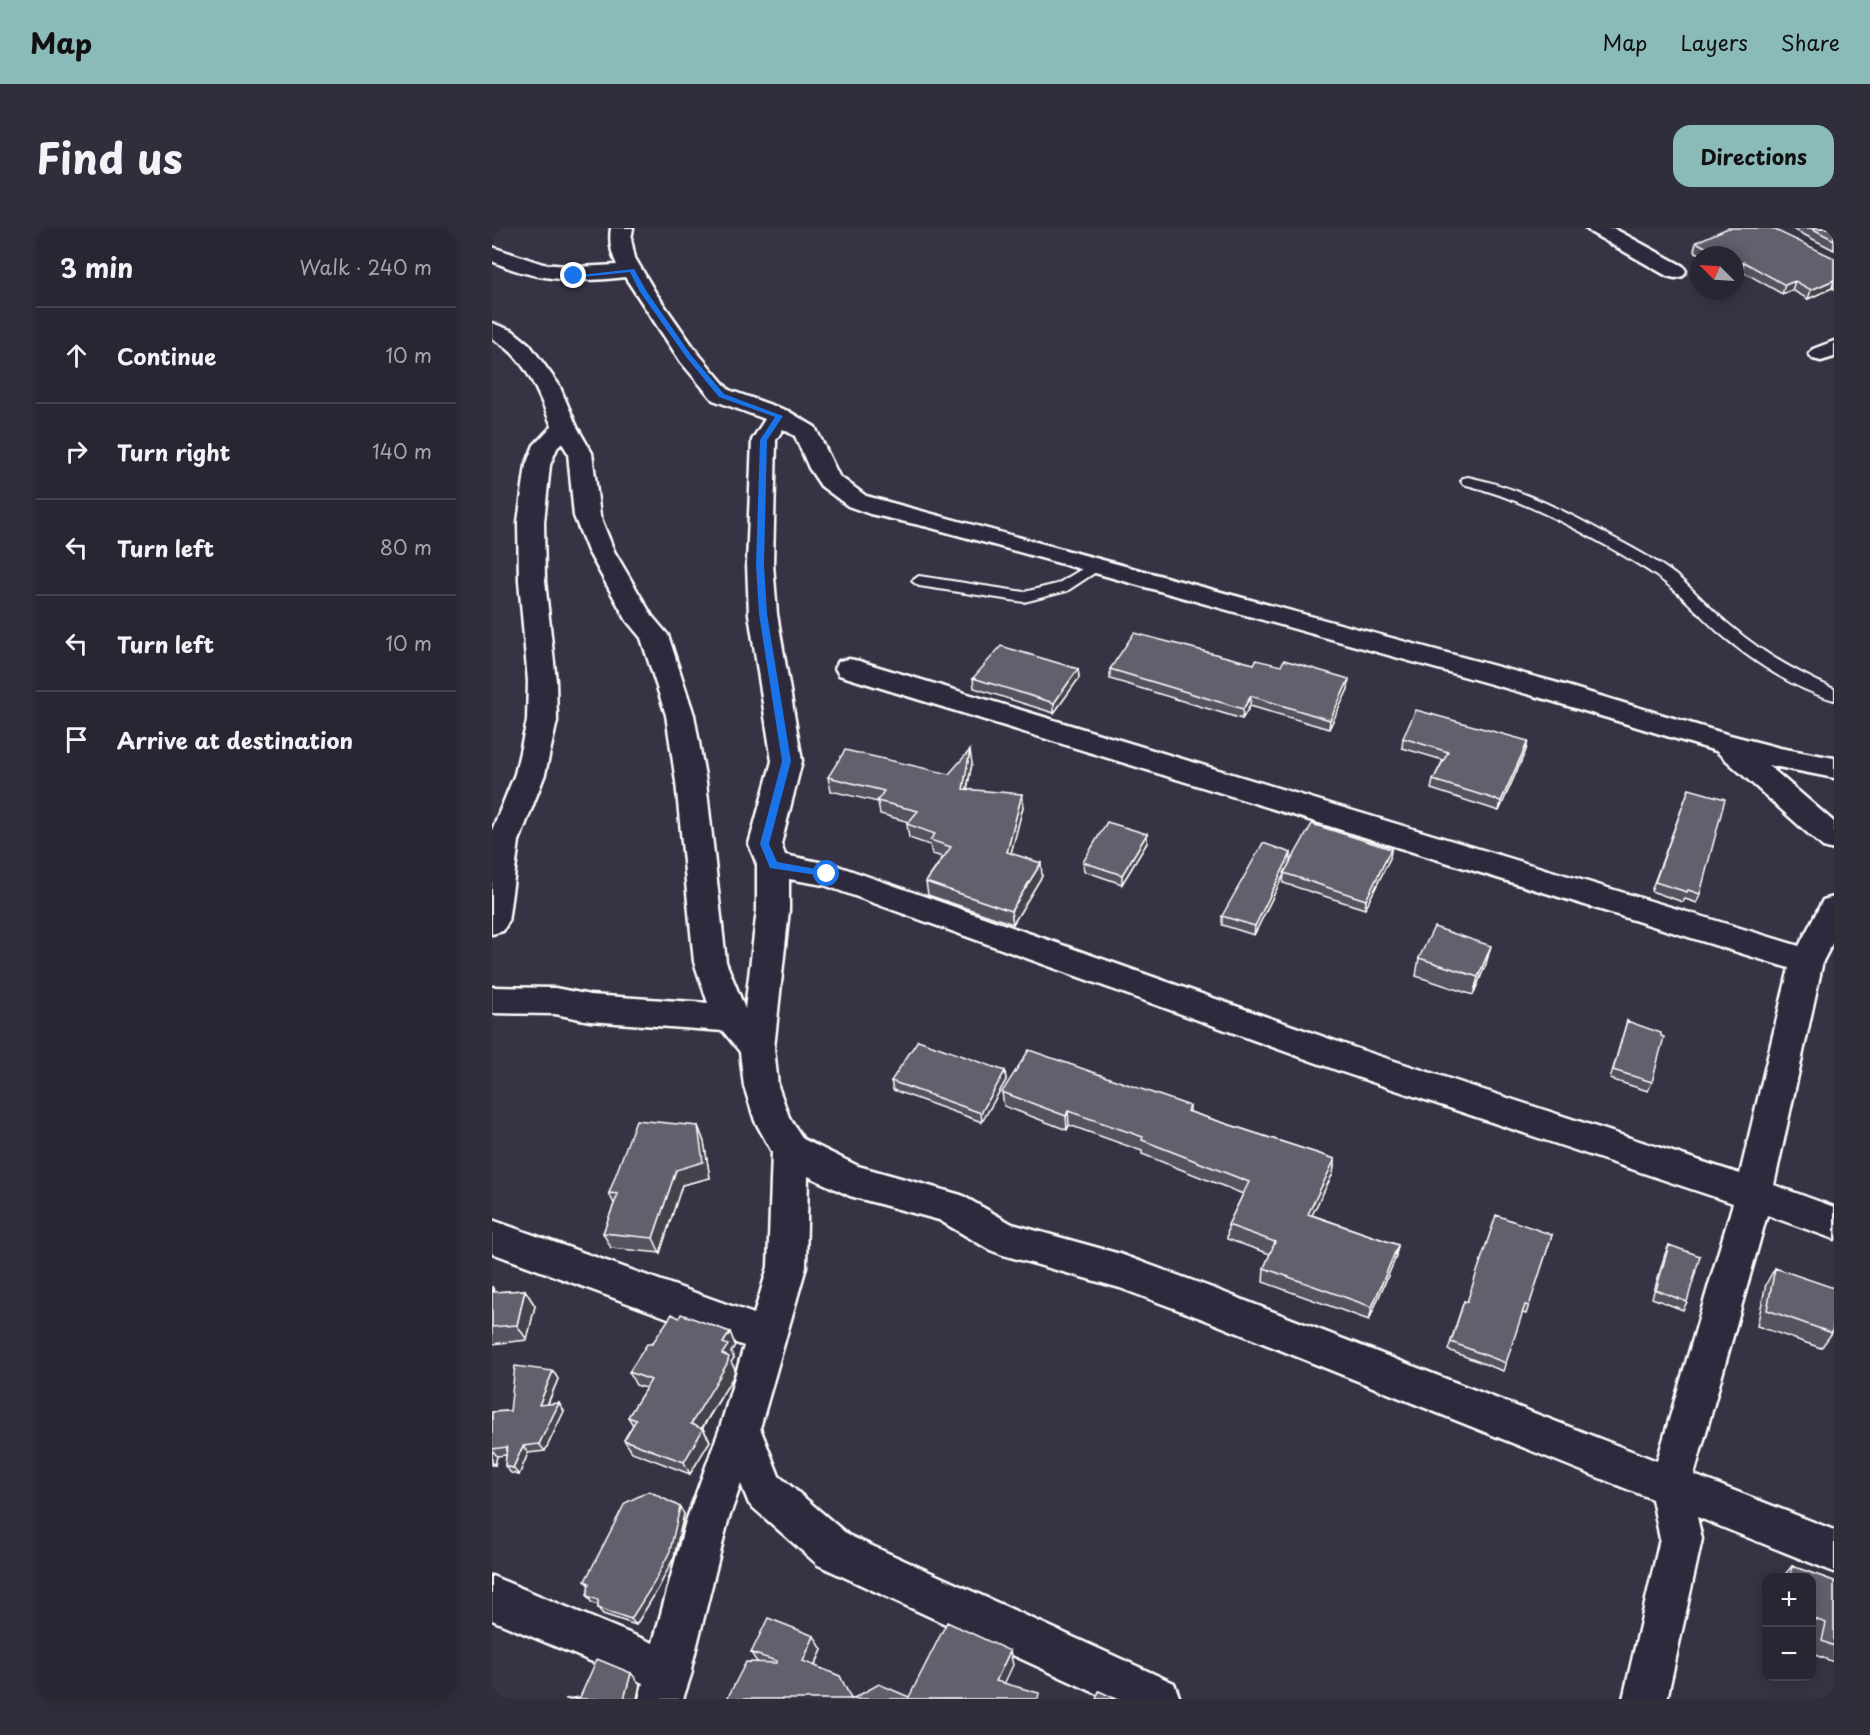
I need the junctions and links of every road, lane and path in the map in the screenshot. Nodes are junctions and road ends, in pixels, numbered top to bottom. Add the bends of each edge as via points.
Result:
1 (622, 228) edge
2 (1598, 228) edge
3 (492, 253) edge
4 (632, 270) junction
5 (1675, 271) dead end
6 (492, 330) edge
7 (779, 416) junction
8 (565, 427) junction
9 (1468, 481) dead end
10 (1096, 565) junction
11 (919, 581) dead end
12 (849, 668) dead end
13 (1834, 696) edge
14 (1723, 743) junction
15 (1834, 768) edge
16 (1834, 838) edge
17 (773, 865) junction
18 (1834, 909) edge
19 (492, 922) edge
20 (1807, 961) junction
21 (492, 1000) edge
22 (732, 1018) junction
23 (757, 1048) junction
24 (790, 1150) junction
25 (1754, 1194) junction
26 (1834, 1223) edge
27 (492, 1236) edge
28 (766, 1337) junction
29 (740, 1428) junction
30 (1670, 1488) junction
31 (1834, 1551) edge
32 (492, 1598) edge
33 (666, 1686) edge
34 (1158, 1699) edge
35 (1645, 1699) edge

1 - 4 street via 624,258
2 - 5 street
3 - 4 street via 512,262 574,276
4 - 7 street via 689,357 721,395
6 - 8 street via 521,349 547,385
7 - 10 street via 806,432 830,481 858,501
7 - 17 street via 764,440 760,564 763,614 787,761 765,844
8 - 19 street via 546,446 538,465 531,522 542,721 530,774 503,841
8 - 22 street via 580,453 587,516 601,551 641,621 654,635 680,715 710,962
9 - 13 lane via 1518,494 1620,547 1671,580 1757,654
10 - 11 lane via 1062,588 1024,597
10 - 14 street
12 - 20 street
14 - 15 street
14 - 16 street
17 - 23 street via 773,909
17 - 25 street via 827,874 1354,1062
18 - 20 street
20 - 25 street
21 - 22 street via 555,1001 590,1008
22 - 23 street
23 - 24 street via 761,1086 772,1121
24 - 28 street via 787,1267
24 - 30 street via 850,1180 948,1206 1003,1238 1120,1271 1215,1306
25 - 26 street
25 - 30 street
27 - 28 street
28 - 29 street
29 - 33 street via 707,1521
29 - 34 street via 764,1490 833,1550
30 - 31 street
30 - 35 street via 1681,1539
32 - 33 street

